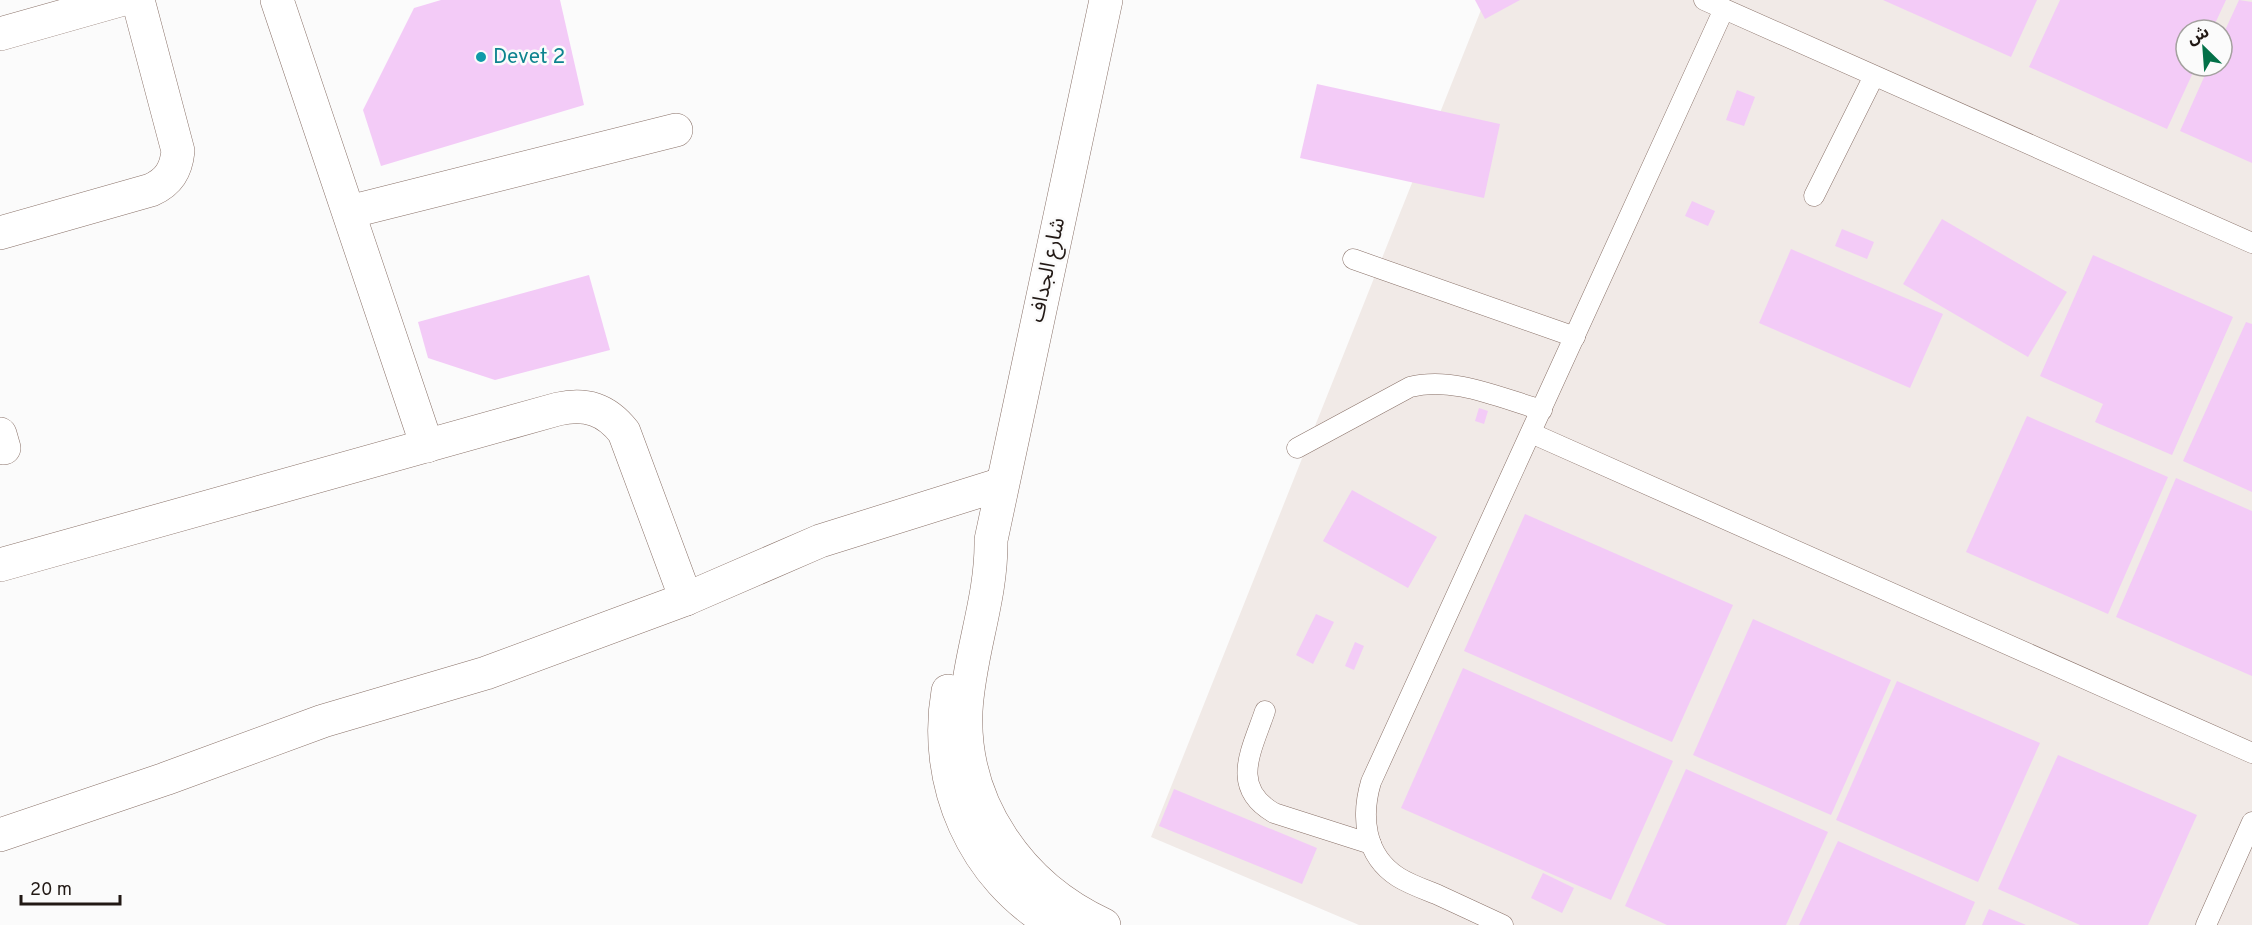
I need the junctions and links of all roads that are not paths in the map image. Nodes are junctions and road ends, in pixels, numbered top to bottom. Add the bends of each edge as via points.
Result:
1 (120, 0) edge
2 (138, 0) edge
3 (277, 0) edge
4 (1106, 0) edge
5 (1704, 0) edge
6 (1724, 9) junction
7 (0, 34) edge
8 (1874, 76) junction
9 (676, 129) dead end
10 (1814, 196) dead end
11 (348, 212) junction
12 (0, 233) edge
13 (2252, 243) edge
14 (1353, 259) dead end
15 (1575, 337) junction
16 (1542, 410) junction
17 (1531, 434) junction
18 (427, 446) junction
19 (1297, 448) dead end
20 (1002, 484) junction
21 (991, 540) junction
22 (0, 564) edge
23 (686, 599) junction
24 (1265, 711) dead end
25 (2252, 753) edge
26 (2252, 822) edge
27 (0, 835) edge
28 (1371, 844) junction
29 (1055, 925) edge
30 (1104, 925) edge
31 (1503, 925) edge
32 (2206, 925) edge

1 - 7 street
2 - 12 street via 178,151 171,175 163,185 151,190
3 - 11 street
4 - 20 street, شارع الجداف
5 - 6 lane
6 - 8 lane
6 - 15 lane
8 - 10 lane
8 - 13 lane
9 - 11 street
11 - 18 street
14 - 15 lane
15 - 16 lane
16 - 17 lane
16 - 19 lane via 1443,382 1426,382
17 - 25 lane
17 - 28 lane via 1371,782 1365,802 1365,824
18 - 22 street
18 - 23 street via 572,406 602,411 624,432
20 - 21 street, شارع الجداف
20 - 23 street via 820,541
21 - 29 street via 975,580 951,676 945,710 948,778 972,842 992,870 1015,896
21 - 30 street via 991,576 966,712 974,774 988,812 1014,857 1058,900
23 - 27 street via 486,673 323,721
24 - 28 lane via 1246,768 1254,796 1274,813
26 - 32 lane
28 - 31 lane via 1398,877

